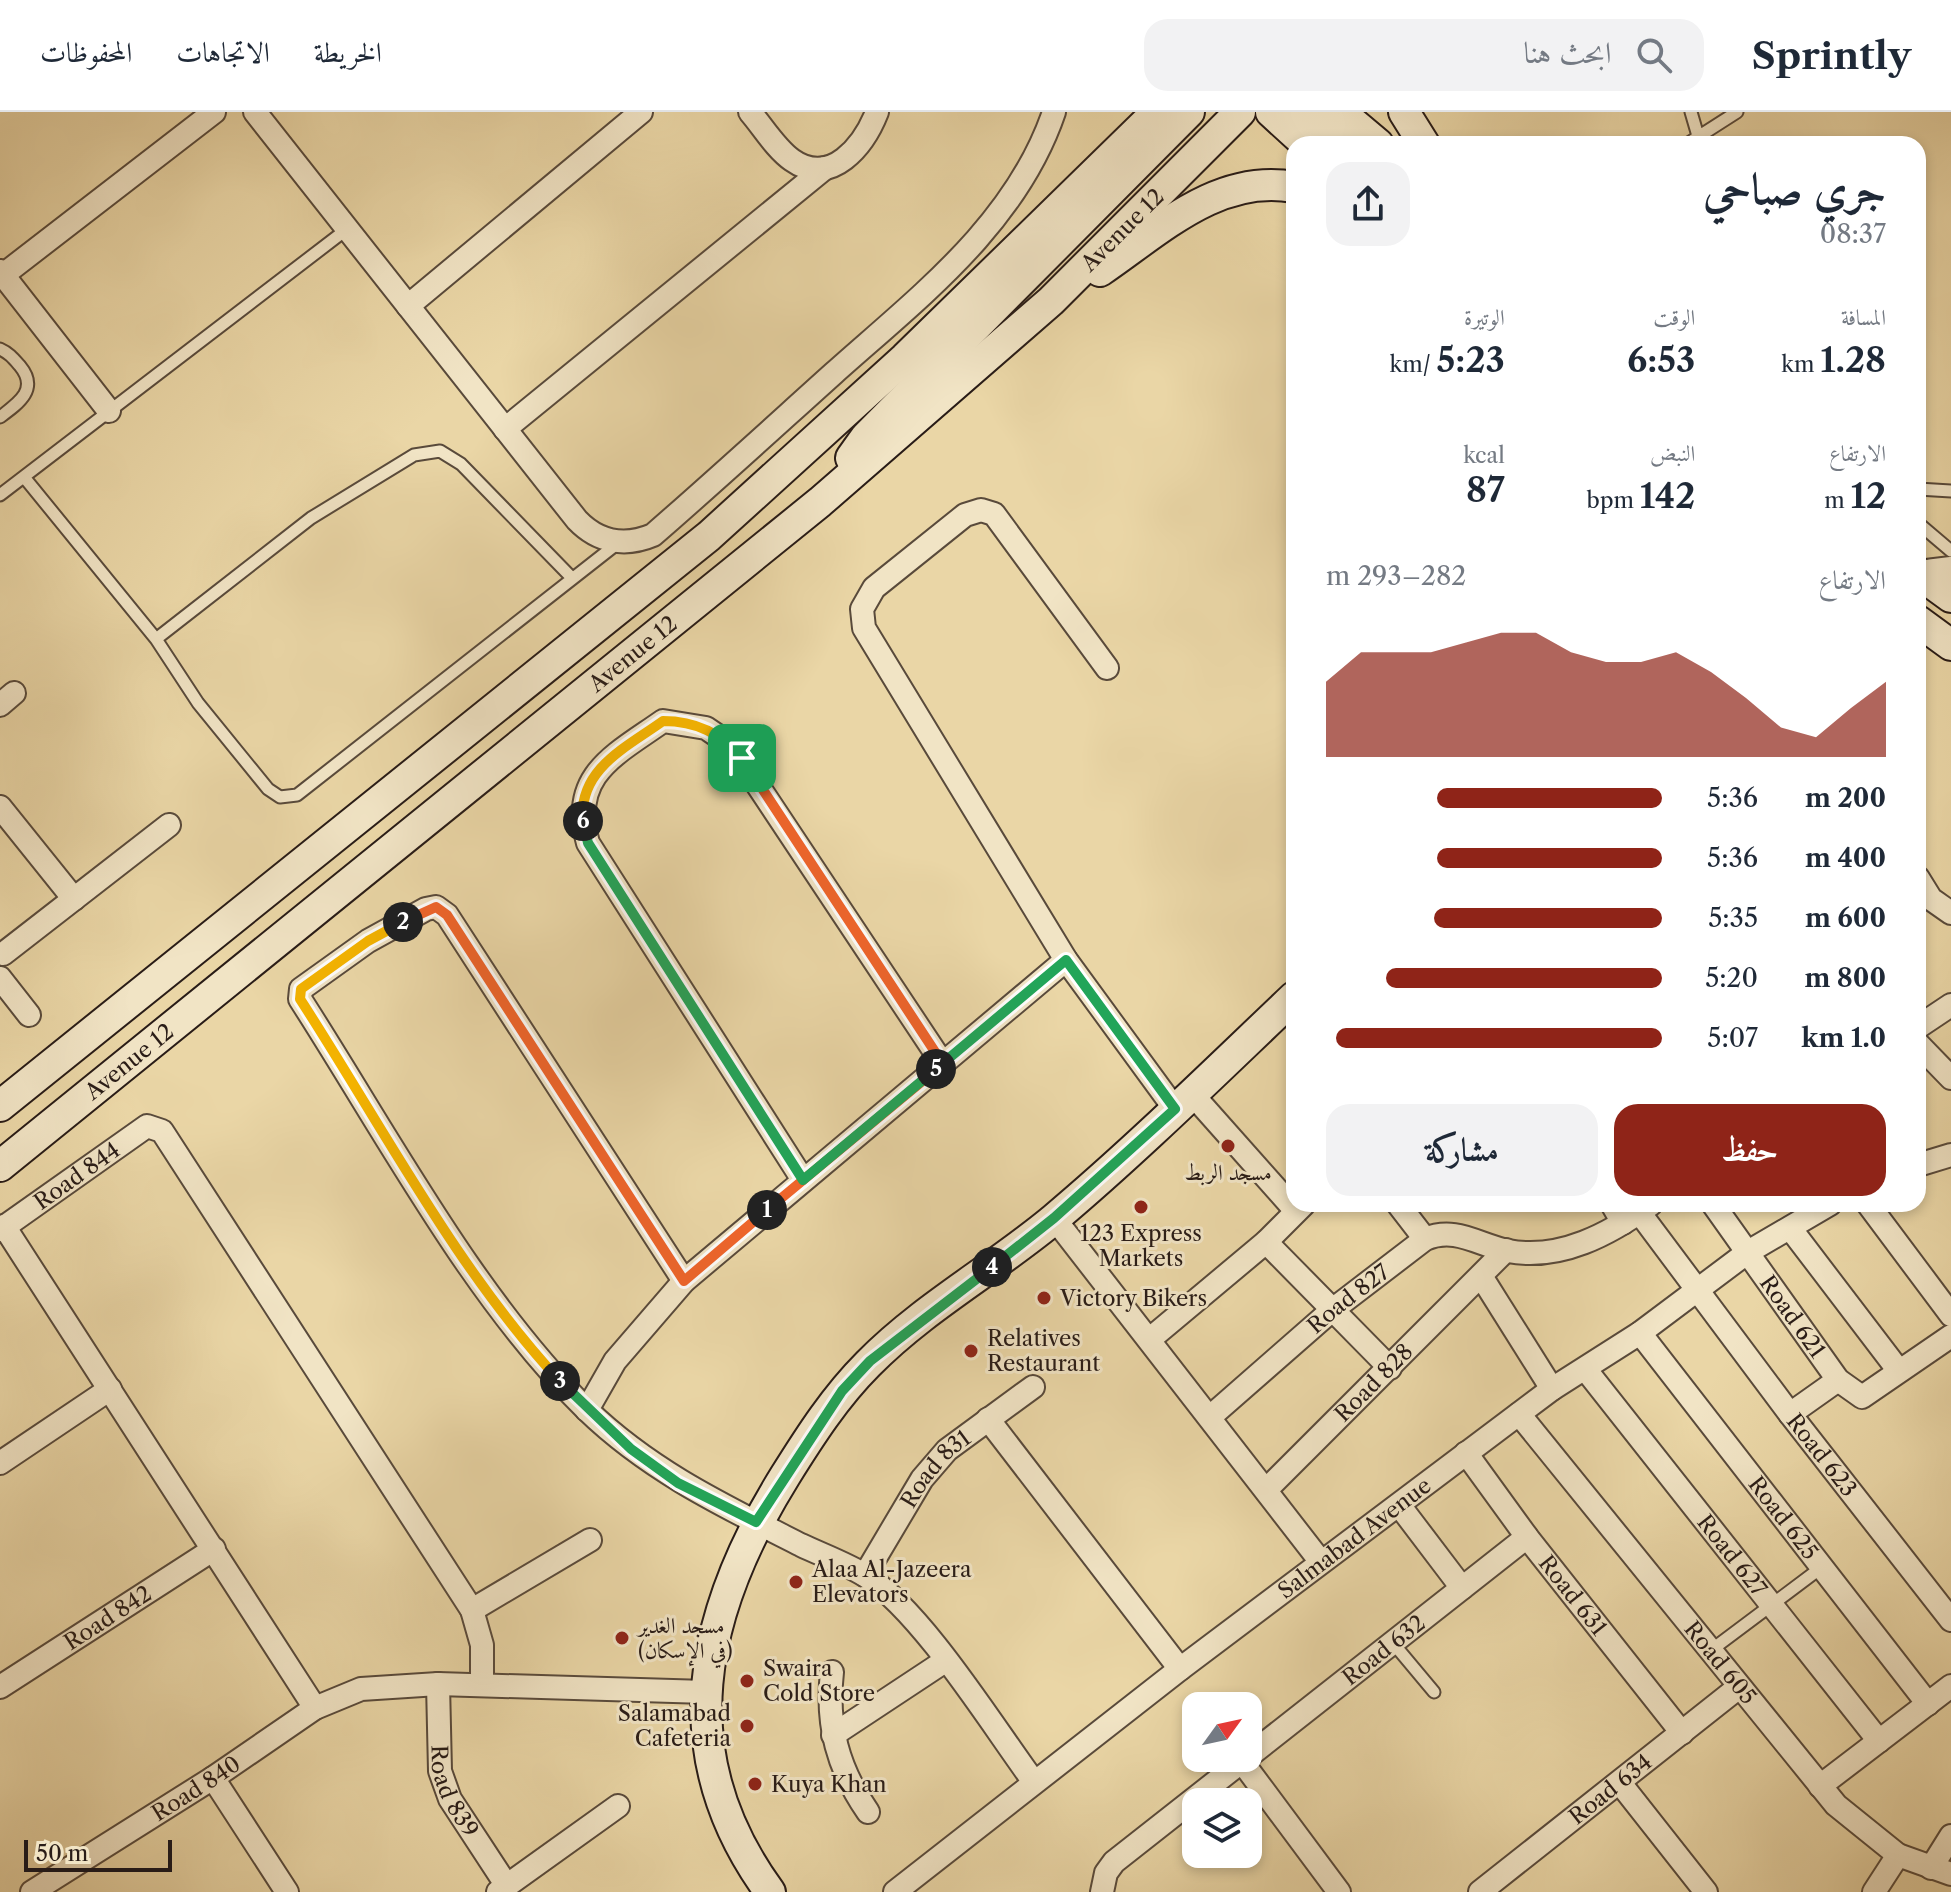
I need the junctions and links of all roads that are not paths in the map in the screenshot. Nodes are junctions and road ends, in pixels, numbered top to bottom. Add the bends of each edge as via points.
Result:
1 (214, 112) edge
2 (255, 112) edge
3 (641, 112) edge
4 (750, 112) edge
5 (877, 112) edge
6 (1054, 112) edge
7 (1137, 112) edge
8 (1157, 112) edge
9 (1189, 112) edge
10 (1240, 112) edge
11 (1271, 112) edge
12 (1308, 112) edge
13 (1340, 112) edge
14 (1404, 112) edge
15 (1691, 112) edge
16 (1737, 112) edge
17 (1297, 136) edge
18 (1339, 136) edge
19 (1368, 136) edge
20 (1419, 136) edge
21 (1698, 136) joint
22 (1123, 147) junction
23 (825, 168) junction
24 (1286, 187) edge
25 (347, 229) junction
26 (2, 273) edge
27 (1051, 301) junction
28 (408, 306) junction
29 (0, 349) edge
30 (109, 411) junction
31 (0, 417) edge
32 (505, 429) junction
33 (24, 477) junction
34 (1926, 489) edge
35 (1951, 491) edge
36 (0, 495) edge
37 (820, 502) junction
38 (1926, 530) edge
39 (618, 543) junction
40 (1951, 551) edge
41 (1951, 568) edge
42 (1926, 572) edge
43 (572, 578) junction
44 (1926, 579) edge
45 (1951, 597) edge
46 (1926, 627) edge
47 (156, 639) junction
48 (1951, 645) edge
49 (1107, 668) dead end
50 (0, 807) edge
51 (169, 825) dead end
52 (74, 899) junction
53 (1926, 904) edge
54 (1951, 913) edge
55 (3, 954) dead end
56 (1066, 960) junction
57 (0, 978) edge
58 (1286, 1005) edge
59 (1951, 1005) edge
60 (29, 1015) dead end
61 (1926, 1022) edge
62 (1926, 1052) edge
63 (943, 1064) junction
64 (1951, 1078) edge
65 (1184, 1101) junction
66 (0, 1106) edge
67 (0, 1166) edge
68 (803, 1180) junction
69 (1286, 1194) edge
70 (1295, 1212) edge
71 (1404, 1212) edge
72 (1629, 1212) edge
73 (1632, 1212) edge
74 (1719, 1212) edge
75 (1874, 1212) edge
76 (1796, 1217) edge
77 (1054, 1218) junction
78 (2, 1228) edge
79 (1425, 1239) junction
80 (1266, 1242) junction
81 (1506, 1250) junction
82 (1748, 1252) junction
83 (1481, 1276) junction
84 (684, 1281) junction
85 (1697, 1287) junction
86 (1331, 1311) junction
87 (1951, 1315) edge
88 (1640, 1333) junction
89 (1951, 1336) edge
90 (1150, 1339) junction
91 (1390, 1368) junction
92 (1586, 1370) junction
93 (1899, 1371) junction
94 (1033, 1387) dead end
95 (1846, 1388) junction
96 (110, 1389) junction
97 (1552, 1389) junction
98 (587, 1410) junction
99 (1519, 1414) junction
100 (1790, 1414) junction
101 (1210, 1417) junction
102 (988, 1419) junction
103 (1466, 1453) junction
104 (0, 1463) edge
105 (1266, 1490) junction
106 (1399, 1505) junction
107 (756, 1522) junction
108 (1527, 1537) junction
109 (590, 1540) dead end
110 (214, 1549) junction
111 (1321, 1562) junction
112 (1822, 1567) junction
113 (865, 1575) junction
114 (1462, 1588) junction
115 (1771, 1605) junction
116 (472, 1610) junction
117 (1951, 1620) edge
118 (1393, 1643) junction
119 (1710, 1651) junction
120 (945, 1661) junction
121 (1180, 1669) junction
122 (832, 1672) dead end
123 (438, 1684) junction
124 (482, 1685) junction
125 (1951, 1686) edge
126 (0, 1687) edge
127 (1739, 1687) junction
128 (706, 1692) junction
129 (1434, 1692) dead end
130 (1928, 1704) junction
131 (315, 1708) junction
132 (1682, 1733) junction
133 (833, 1735) junction
134 (1879, 1741) junction
135 (1262, 1748) edge
136 (1231, 1772) edge
137 (1250, 1772) edge
138 (213, 1778) junction
139 (1034, 1782) junction
140 (1620, 1783) junction
141 (1820, 1786) junction
142 (618, 1806) dead end
143 (868, 1812) dead end
144 (1951, 1836) edge
145 (1898, 1855) junction
146 (1941, 1871) edge
147 (58, 1885) edge
148 (502, 1889) edge
149 (32, 1892) edge
150 (287, 1892) edge
151 (770, 1892) edge
152 (895, 1892) edge
153 (1102, 1892) edge
154 (1339, 1892) edge
155 (1480, 1892) edge
156 (1706, 1892) edge
157 (1874, 1892) edge

1 - 26 street
2 - 25 street
3 - 28 street
4 - 23 street via 789,158
5 - 23 street via 862,142 848,157
6 - 39 street via 1004,207 942,276 653,535
7 - 22 street
8 - 22 street, Avenue 12
9 - 37 street via 866,437
10 - 27 street, Avenue 12
11 - 17 street
12 - 18 street
13 - 19 street
14 - 20 street
15 - 21 lane
16 - 21 lane
22 - 66 street, Avenue 12 via 905,358 709,536
23 - 32 street
24 - 27 street via 1252,185 1207,200
25 - 28 street
25 - 30 lane
26 - 30 street
27 - 37 street, Avenue 12
28 - 32 street
29 - 31 lane via 27,374 29,383 22,401
30 - 33 lane
32 - 39 street via 588,532
33 - 36 lane
33 - 47 lane
34 - 35 lane
37 - 67 street, Avenue 12
38 - 40 lane
39 - 43 lane
41 - 42 street
43 - 47 lane via 461,464 440,451 414,455 311,518
43 - 47 lane via 297,795 280,797 268,789 198,703
44 - 45 street
46 - 48 street
49 - 56 street via 994,514 981,510 965,515 874,588 862,609 864,628
50 - 52 street
51 - 52 street
52 - 55 street
53 - 54 street
56 - 63 street
56 - 65 street
57 - 60 street
58 - 65 street
59 - 61 street
62 - 64 street
63 - 68 street
63 - 68 street via 731,745 706,728 663,721 605,762 584,801 588,843
65 - 69 street
65 - 77 street
68 - 84 street
70 - 80 street
71 - 79 street
72 - 81 street via 1562,1250
73 - 85 street, Road 623
74 - 82 street, Road 621
75 - 87 street
76 - 82 street, Salmabad Avenue
76 - 93 street
77 - 90 street
77 - 107 street via 870,1361 809,1436
78 - 96 street
78 - 116 street, Road 844 via 147,1126 162,1131
79 - 81 street via 1452,1233
79 - 86 street, Road 827
80 - 86 street
80 - 90 street
81 - 83 street, Road 828
82 - 85 street, Salmabad Avenue
82 - 95 street, Road 621
83 - 91 street, Road 828
83 - 97 street
84 - 98 street via 615,1361
84 - 98 street via 447,915 436,907 426,909 368,941 301,989 300,999 425,1198 523,1340
85 - 88 street, Salmabad Avenue
85 - 100 street, Road 623
86 - 91 street
86 - 101 street, Road 827
88 - 92 street, Salmabad Avenue
88 - 112 street, Road 625
89 - 93 street
90 - 101 street
91 - 105 street, Road 828
92 - 97 street, Salmabad Avenue
92 - 115 street, Road 627
93 - 95 street via 1862,1397
94 - 102 street, Road 831
95 - 100 street, Road 621
96 - 104 street
96 - 110 street
97 - 99 street, Salmabad Avenue
98 - 107 street via 678,1483
99 - 103 street, Salmabad Avenue
99 - 119 street, Road 605
100 - 117 street, Road 623
101 - 105 street
102 - 113 street, Road 831 via 947,1450 922,1479
102 - 121 street
103 - 106 street, Salmabad Avenue
103 - 108 street, Road 631
105 - 111 street
106 - 111 street, Salmabad Avenue
106 - 114 street
107 - 113 street
107 - 128 street via 721,1604
108 - 114 street, Road 632
108 - 132 street, Road 631
109 - 116 street
110 - 126 street, Road 842
110 - 131 street
111 - 121 street, Salmabad Avenue
112 - 115 lane
112 - 130 street, Road 625
113 - 120 street via 909,1615
114 - 118 street, Road 632
115 - 119 lane
115 - 134 street, Road 627
116 - 124 street via 482,1645
118 - 129 lane
118 - 135 street, Road 632
119 - 127 street, Road 605
120 - 133 street
120 - 139 street
121 - 139 street, Salmabad Avenue
122 - 133 street
123 - 124 street, Road 840
123 - 131 street, Road 840 via 361,1689
123 - 148 street, Road 839 via 440,1771 450,1799
124 - 128 street, Road 840
125 - 130 street
127 - 132 street, Road 634
127 - 141 street, Road 605
128 - 151 street via 709,1758 726,1815 747,1861
130 - 134 street
131 - 138 street, Road 840
132 - 140 street, Road 634
133 - 143 street via 852,1789
134 - 141 street
136 - 153 street, Road 632 via 1114,1862
137 - 154 street
138 - 147 street, Road 840
138 - 150 street
139 - 152 street, Salmabad Avenue
140 - 155 street, Road 634
140 - 156 street
141 - 145 street, Road 605 via 1865,1832
142 - 148 street, Road 839
144 - 146 street
145 - 146 street, Road 605
145 - 157 street
147 - 149 street, Road 840

